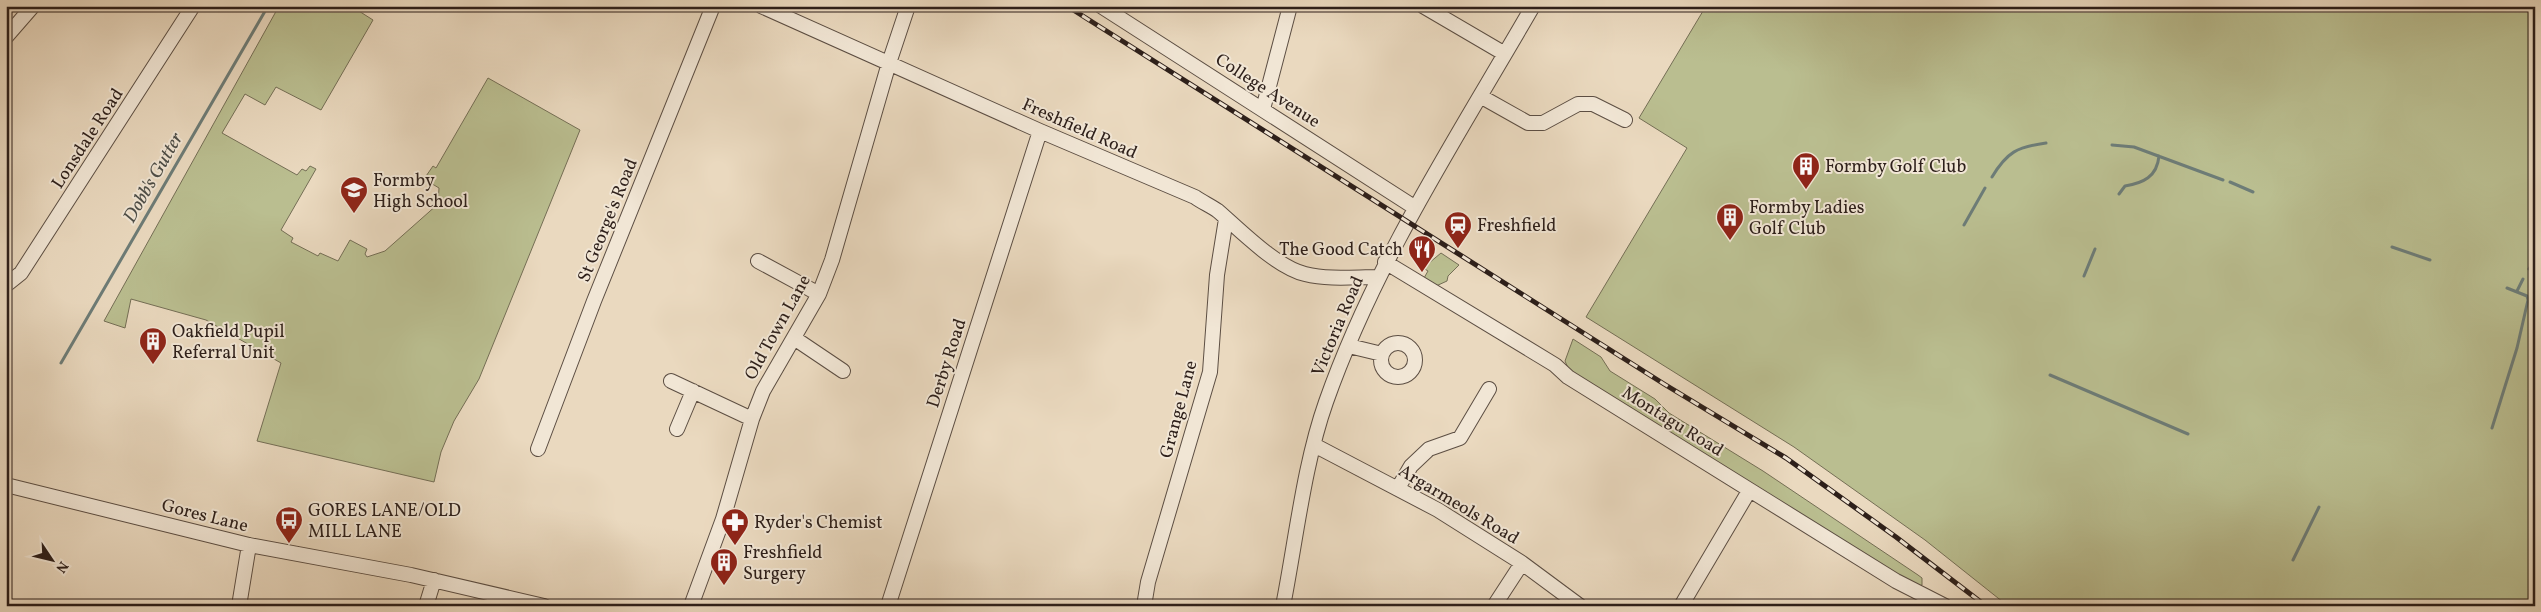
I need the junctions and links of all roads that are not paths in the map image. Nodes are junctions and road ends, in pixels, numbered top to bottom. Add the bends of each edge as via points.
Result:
1 (33, 6) edge
2 (193, 6) edge
3 (713, 6) edge
4 (761, 6) edge
5 (908, 6) edge
6 (1101, 6) edge
7 (1290, 6) edge
8 (1423, 6) edge
9 (1533, 6) edge
10 (6, 37) edge
11 (1505, 54) junction
12 (889, 63) junction
13 (1480, 96) junction
14 (1263, 109) junction
15 (1625, 120) dead end
16 (1040, 131) junction
17 (1414, 207) junction
18 (1226, 219) junction
19 (758, 261) dead end
20 (1385, 262) junction
21 (1378, 277) junction
22 (6, 285) edge
23 (819, 294) junction
24 (794, 338) junction
25 (1349, 346) junction
26 (1382, 354) dead end
27 (843, 371) dead end
28 (671, 380) dead end
29 (1490, 389) dead end
30 (693, 391) junction
31 (752, 419) junction
32 (677, 430) dead end
33 (1314, 445) junction
34 (538, 449) dead end
35 (6, 485) edge
36 (1398, 488) junction
37 (1749, 491) junction
38 (249, 545) junction
39 (1522, 564) junction
40 (434, 580) junction
41 (239, 606) edge
42 (426, 606) edge
43 (544, 606) edge
44 (691, 606) edge
45 (888, 606) edge
46 (1144, 606) edge
47 (1283, 606) edge
48 (1494, 606) edge
49 (1580, 606) edge
50 (1682, 606) edge
51 (1945, 606) edge

1 - 10 street
2 - 22 street, Lonsdale Road via 25,266
3 - 34 street, St George's Road
4 - 12 street, Freshfield Road
5 - 12 street, Old Town Lane
6 - 14 street, College Avenue
7 - 14 street
8 - 11 street
9 - 11 street, Victoria Road
11 - 13 street, Victoria Road
12 - 16 street, Freshfield Road
12 - 23 street, Old Town Lane via 837,246
13 - 15 street via 1528,123 1543,123 1578,104 1594,104
13 - 17 street, Victoria Road
14 - 17 street, College Avenue
16 - 18 street, Freshfield Road via 1195,197
16 - 45 street, Derby Road
17 - 20 street, Victoria Road
18 - 21 street, Freshfield Road via 1250,240 1304,274 1335,278
18 - 46 street, Grange Lane via 1217,275 1210,372 1148,582
19 - 23 street
20 - 21 street, Victoria Road
20 - 37 street, Montagu Road
21 - 25 street, Victoria Road
23 - 24 street, Old Town Lane
24 - 27 street
24 - 31 street, Old Town Lane via 763,391
25 - 26 street
25 - 33 street, Victoria Road via 1326,402
28 - 30 street
29 - 36 street via 1460,438 1429,449 1411,466
30 - 31 street
30 - 32 street
31 - 44 street, Old Town Lane via 723,520
33 - 36 street, Argarmeols Road
33 - 47 street, Victoria Road
35 - 38 street, Gores Lane
36 - 39 street, Argarmeols Road
37 - 50 street
37 - 51 street, Montagu Road via 1896,581
38 - 40 street, Gores Lane
38 - 41 street
39 - 48 street
39 - 49 street, Argarmeols Road
40 - 42 street
40 - 43 street, Gores Lane

